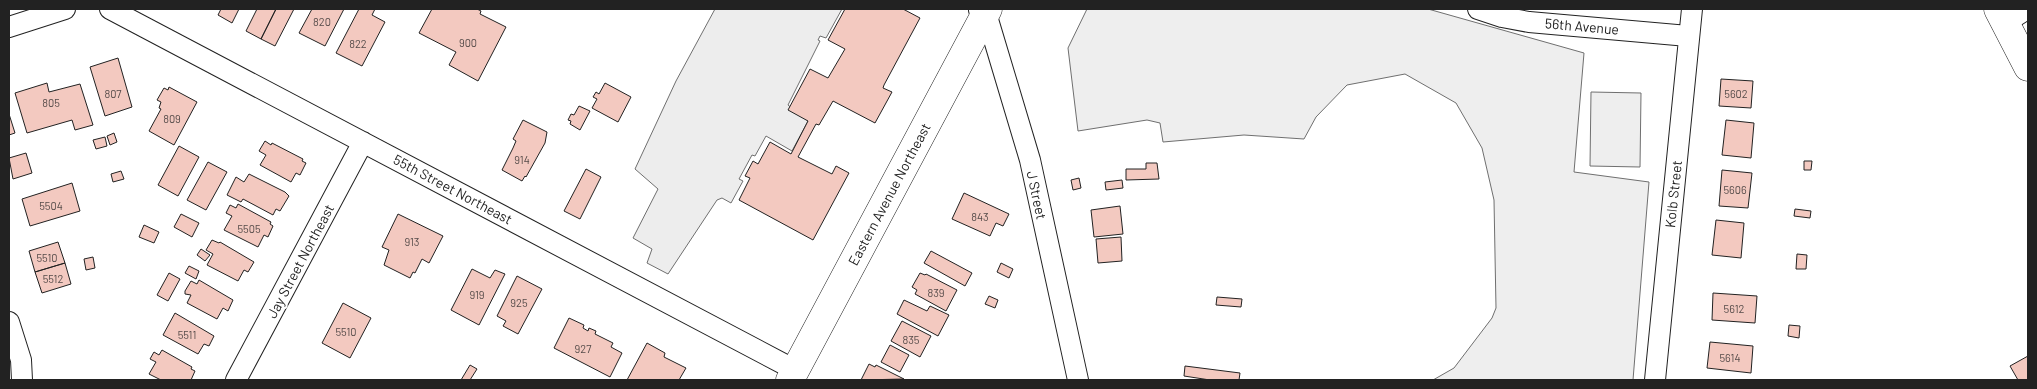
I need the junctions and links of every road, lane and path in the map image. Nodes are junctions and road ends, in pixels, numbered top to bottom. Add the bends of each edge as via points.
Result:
1 (60, 9) edge
2 (1478, 9) edge
3 (1692, 9) edge
4 (984, 10) edge
5 (122, 11) edge
6 (2010, 14) edge
7 (9, 27) edge
8 (1688, 36) junction
9 (2028, 67) edge
10 (363, 142) junction
11 (9, 322) edge
12 (792, 375) edge
13 (22, 380) edge
14 (236, 380) edge
15 (1078, 380) edge
16 (1655, 380) edge

1 - 7 street
2 - 8 street, 56th Avenue via 1529,22
3 - 8 street, Kolb Street
4 - 12 main road, Eastern Avenue Northeast
4 - 15 street, J Street via 1030,160
5 - 10 street, 55th Street Northeast
6 - 9 main road
8 - 16 street, Kolb Street
10 - 12 street, 55th Street Northeast
10 - 14 street, Jay Street Northeast
11 - 13 street via 21,360

